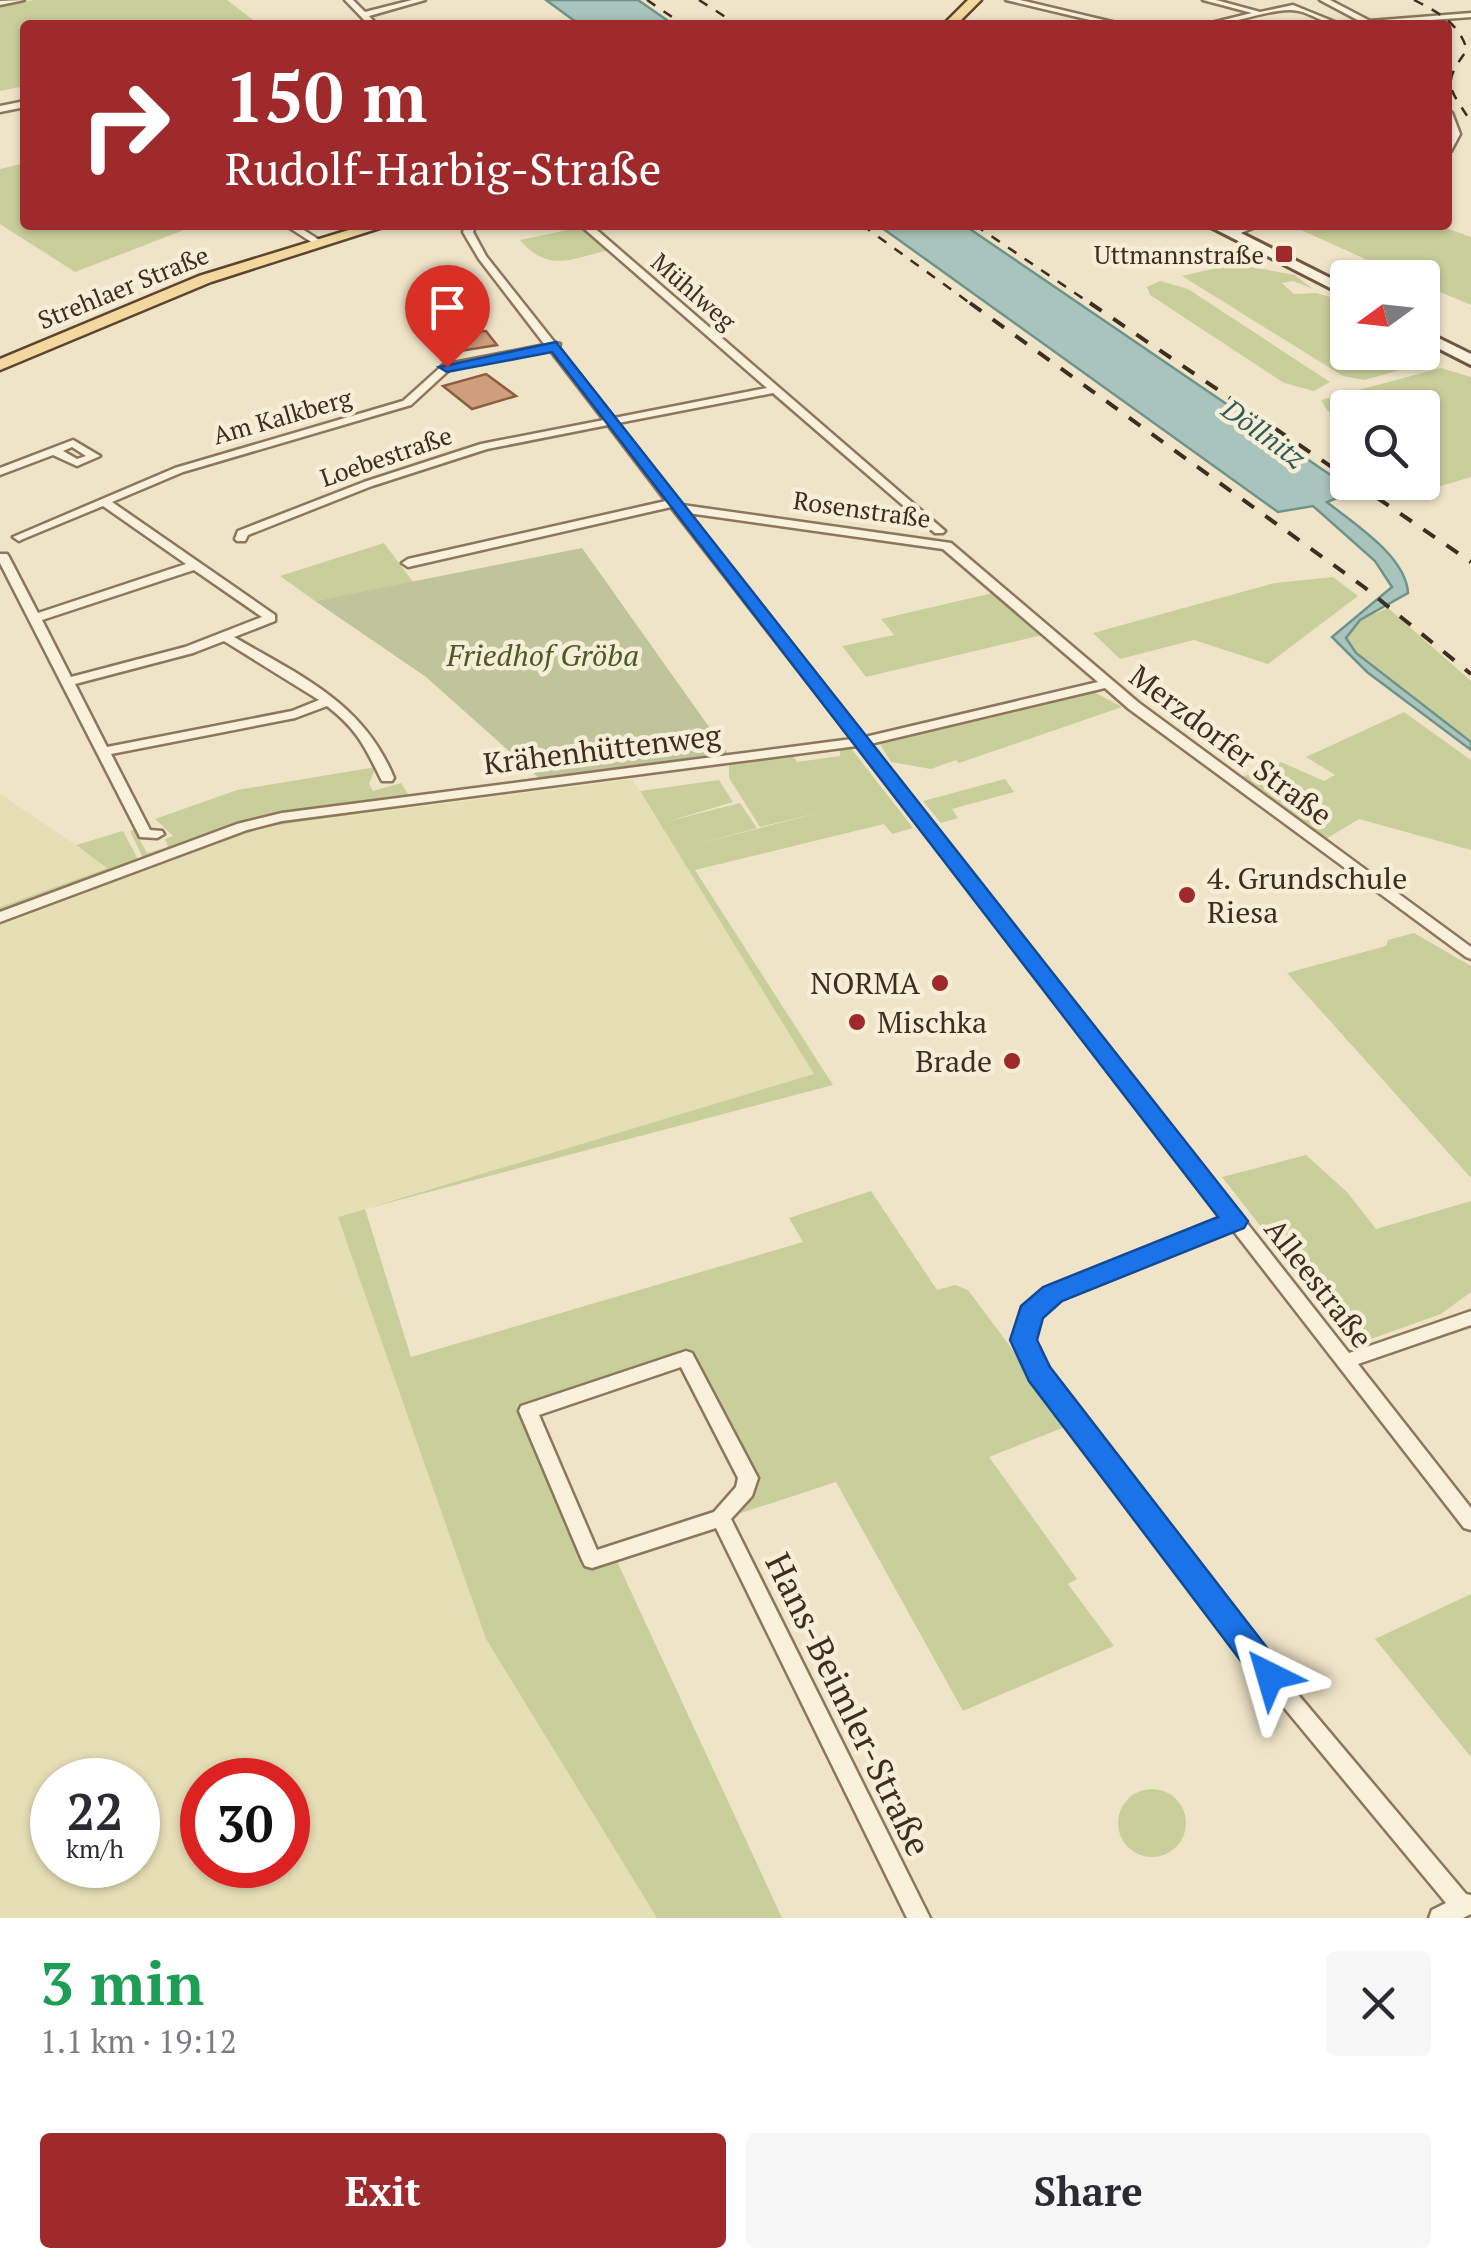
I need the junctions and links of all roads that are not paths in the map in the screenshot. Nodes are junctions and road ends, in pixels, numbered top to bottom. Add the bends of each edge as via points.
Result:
1 (20, 0) edge
2 (349, 0) edge
3 (421, 0) edge
4 (974, 0) edge
5 (1010, 0) edge
6 (1207, 0) edge
7 (1324, 0) edge
8 (0, 3) edge
9 (1258, 12) junction
10 (364, 15) junction
11 (1471, 15) edge
12 (368, 20) edge
13 (954, 20) edge
14 (1099, 20) edge
15 (1227, 20) edge
16 (1325, 20) edge
17 (1363, 20) edge
18 (1415, 20) edge
19 (298, 230) edge
20 (364, 230) edge
21 (469, 230) edge
22 (592, 230) edge
23 (1228, 230) edge
24 (1239, 230) edge
25 (1233, 232) junction
26 (319, 243) junction
27 (1330, 283) edge
28 (1440, 343) edge
29 (556, 346) junction
30 (1468, 357) edge
31 (4, 360) edge
32 (774, 390) junction
33 (613, 420) junction
34 (54, 451) dead end
35 (0, 472) edge
36 (103, 501) junction
37 (678, 505) junction
38 (940, 531) dead end
39 (241, 539) dead end
40 (1, 557) edge
41 (408, 563) dead end
42 (196, 565) junction
43 (33, 619) junction
44 (226, 637) junction
45 (67, 682) junction
46 (1106, 684) junction
47 (328, 700) junction
48 (861, 742) junction
49 (103, 752) junction
50 (386, 778) dead end
51 (156, 834) dead end
52 (0, 916) edge
53 (1471, 954) edge
54 (1235, 1221) junction
55 (1471, 1318) edge
56 (1346, 1361) junction
57 (722, 1518) junction
58 (1471, 1522) edge
59 (1466, 1904) edge
60 (919, 1918) edge
61 (1440, 1918) edge

1 - 8 street
2 - 10 street
3 - 10 street
4 - 13 main road
5 - 14 street
6 - 9 street
7 - 17 street
9 - 15 street
9 - 16 street via 1292,7
10 - 12 street
11 - 18 street
19 - 26 street
20 - 26 main road, Strehlaer Straße
21 - 29 street, Alleestraße via 482,257
22 - 32 street, Mühlweg
23 - 25 main road
24 - 25 street
25 - 27 main road
26 - 31 main road, Strehlaer Straße via 205,279
28 - 30 main road
29 - 33 street, Alleestraße
29 - 36 street, Am Kalkberg via 447,367 406,403 179,470
32 - 33 street
32 - 38 street, Mühlweg
33 - 37 street, Alleestraße
33 - 39 street, Loebestraße via 421,466 269,522
34 - 35 street
36 - 40 street, Am Kalkberg via 13,536 22,543 19,550
36 - 42 street
37 - 41 street
37 - 46 street, Rosenstraße via 947,546
37 - 48 street, Alleestraße
40 - 43 street
42 - 43 street
42 - 44 street via 271,618
43 - 45 street
44 - 45 street
44 - 47 street
45 - 49 street
46 - 48 street, Krähenhüttenweg
46 - 53 street, Merzdorfer Straße
47 - 49 street via 285,717
47 - 50 street via 382,760
48 - 52 street, Krähenhüttenweg via 350,807 242,827
48 - 54 street, Alleestraße
49 - 51 street via 144,834
54 - 56 street, Alleestraße
54 - 59 street via 1040,1302 1026,1324 1025,1347 1220,1615
55 - 56 street
56 - 58 street, Alleestraße
57 - 57 street via 592,1560 528,1411 686,1358 748,1478
57 - 60 street, Hans-Beimler-Straße
59 - 61 street

